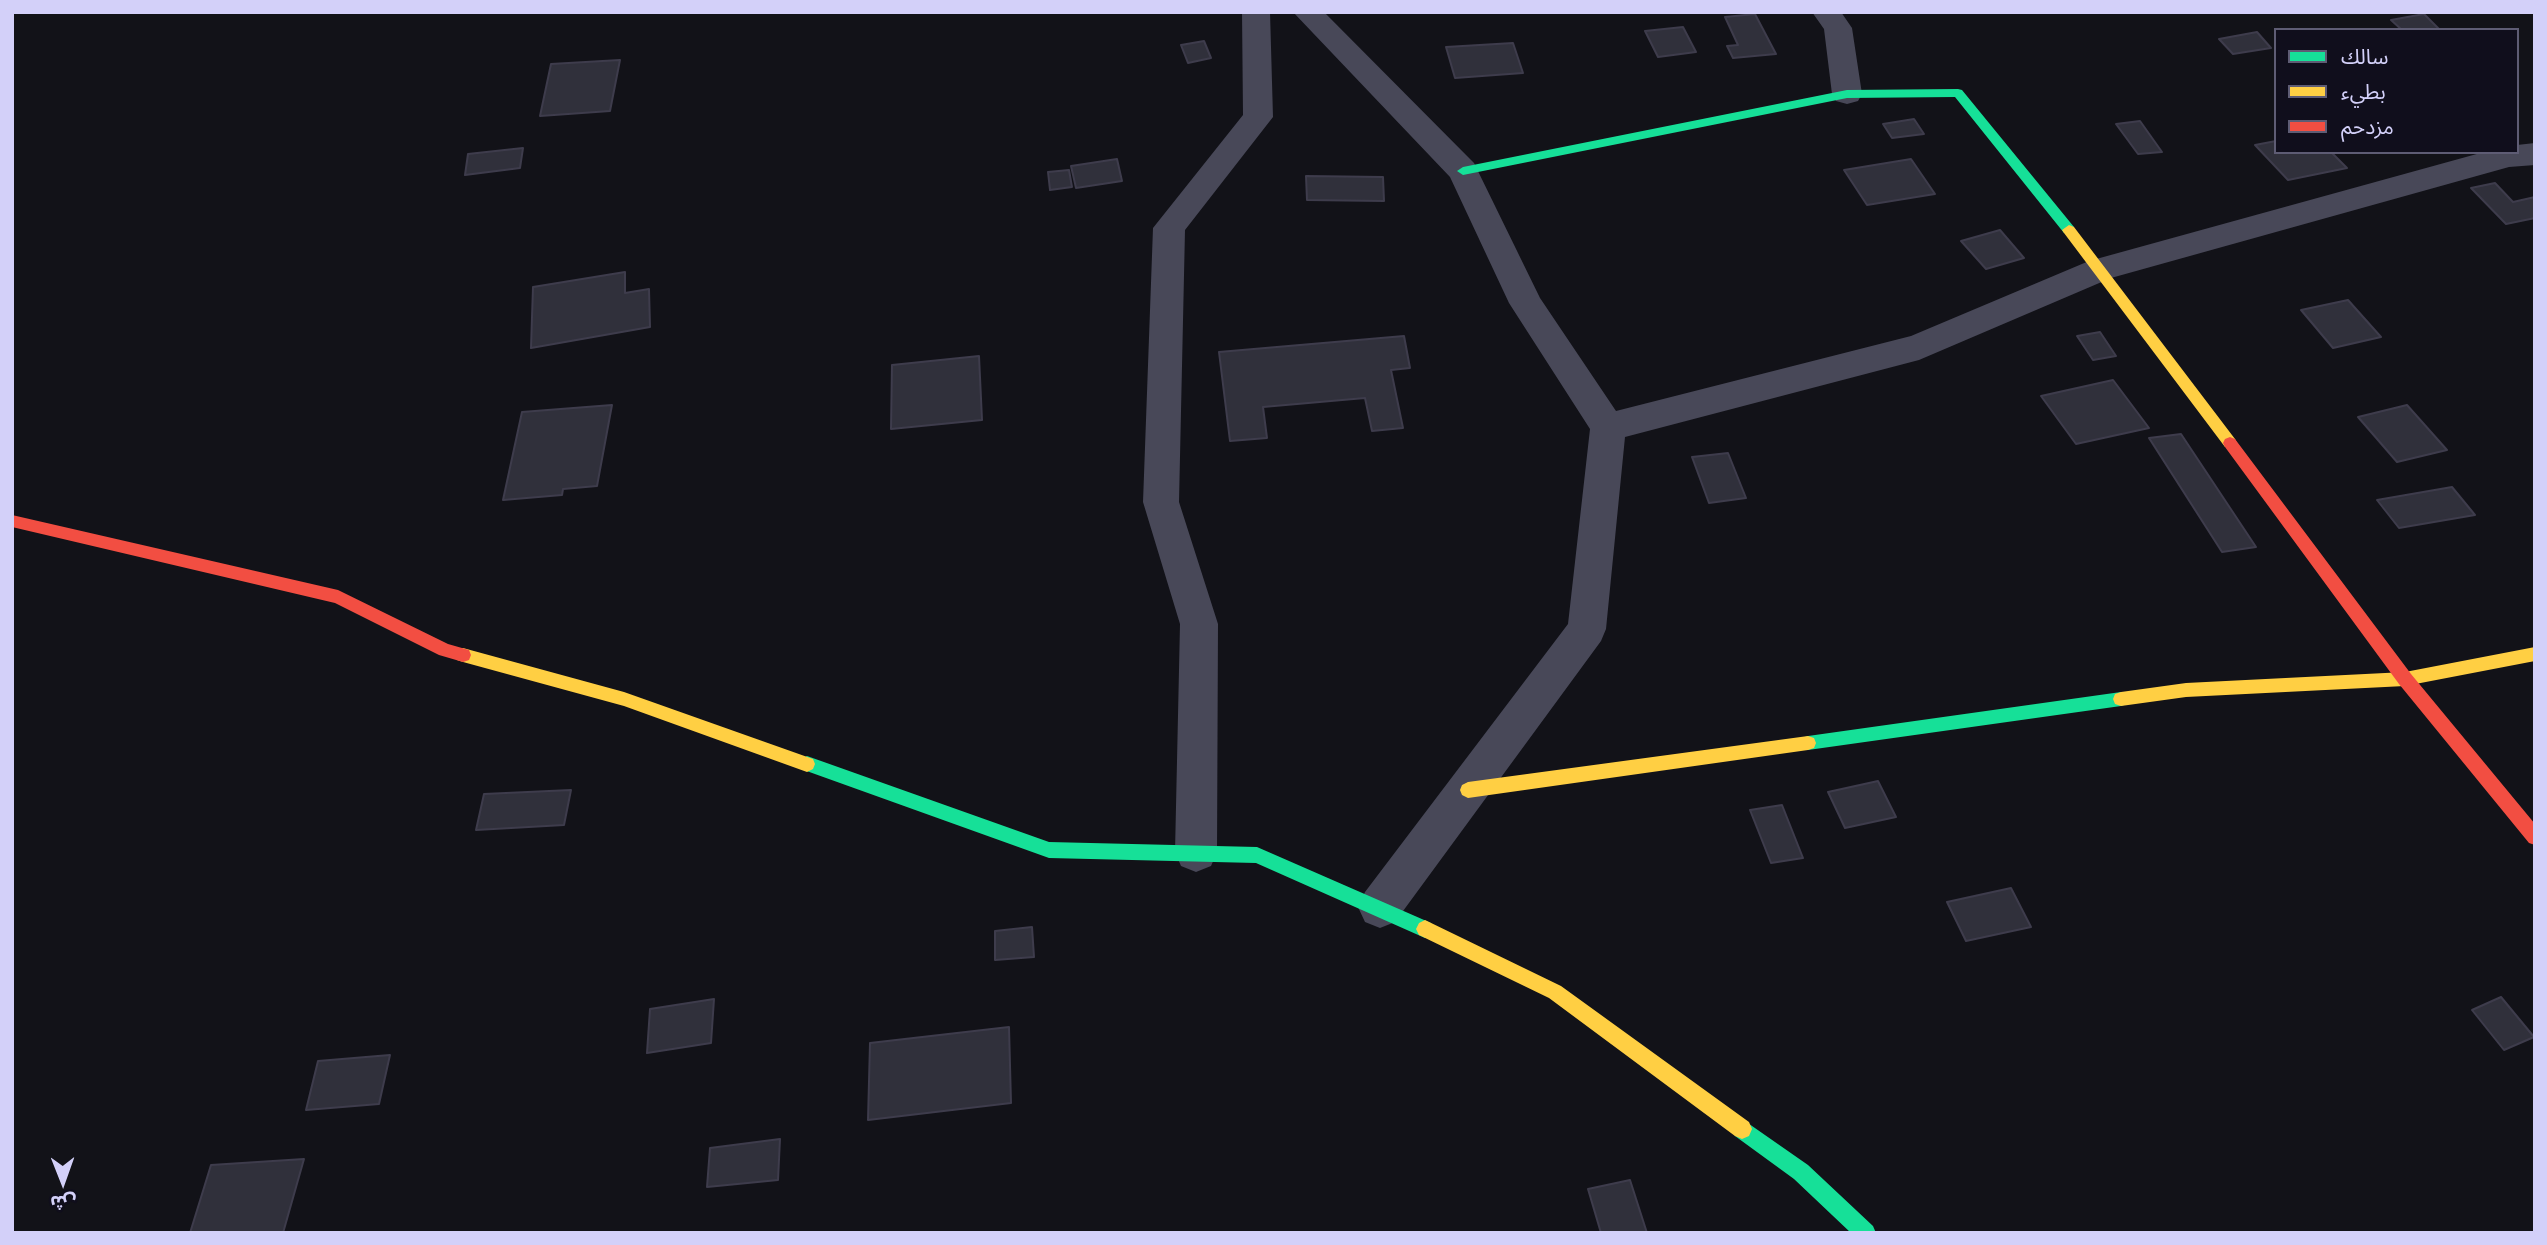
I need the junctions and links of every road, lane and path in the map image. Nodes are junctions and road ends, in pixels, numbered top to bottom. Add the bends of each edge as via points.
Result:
1 (1256, 12) edge
2 (1307, 12) edge
3 (1826, 12) edge
4 (1847, 94) junction
5 (2535, 154) edge
6 (1462, 171) junction
7 (2101, 269) junction
8 (1608, 427) junction
9 (12, 521) edge
10 (2535, 654) edge
11 (2405, 679) junction
12 (1468, 790) junction
13 (2535, 837) edge
14 (1196, 852) junction
15 (1380, 907) junction
16 (1866, 1233) edge

1 - 14 street via 1258,117 1169,228 1161,502 1199,624
2 - 6 street
3 - 4 street via 1838,28
4 - 6 street
4 - 7 street via 1958,93
5 - 7 street via 2509,156
6 - 8 street via 1527,303
7 - 8 street via 1919,347
7 - 11 street
8 - 12 street via 1587,629
9 - 14 street via 338,597 445,650 624,699 1049,850
10 - 11 street
11 - 12 street via 2186,690
11 - 13 street
12 - 15 street
14 - 15 street via 1256,855
15 - 16 street via 1555,992 1801,1172

